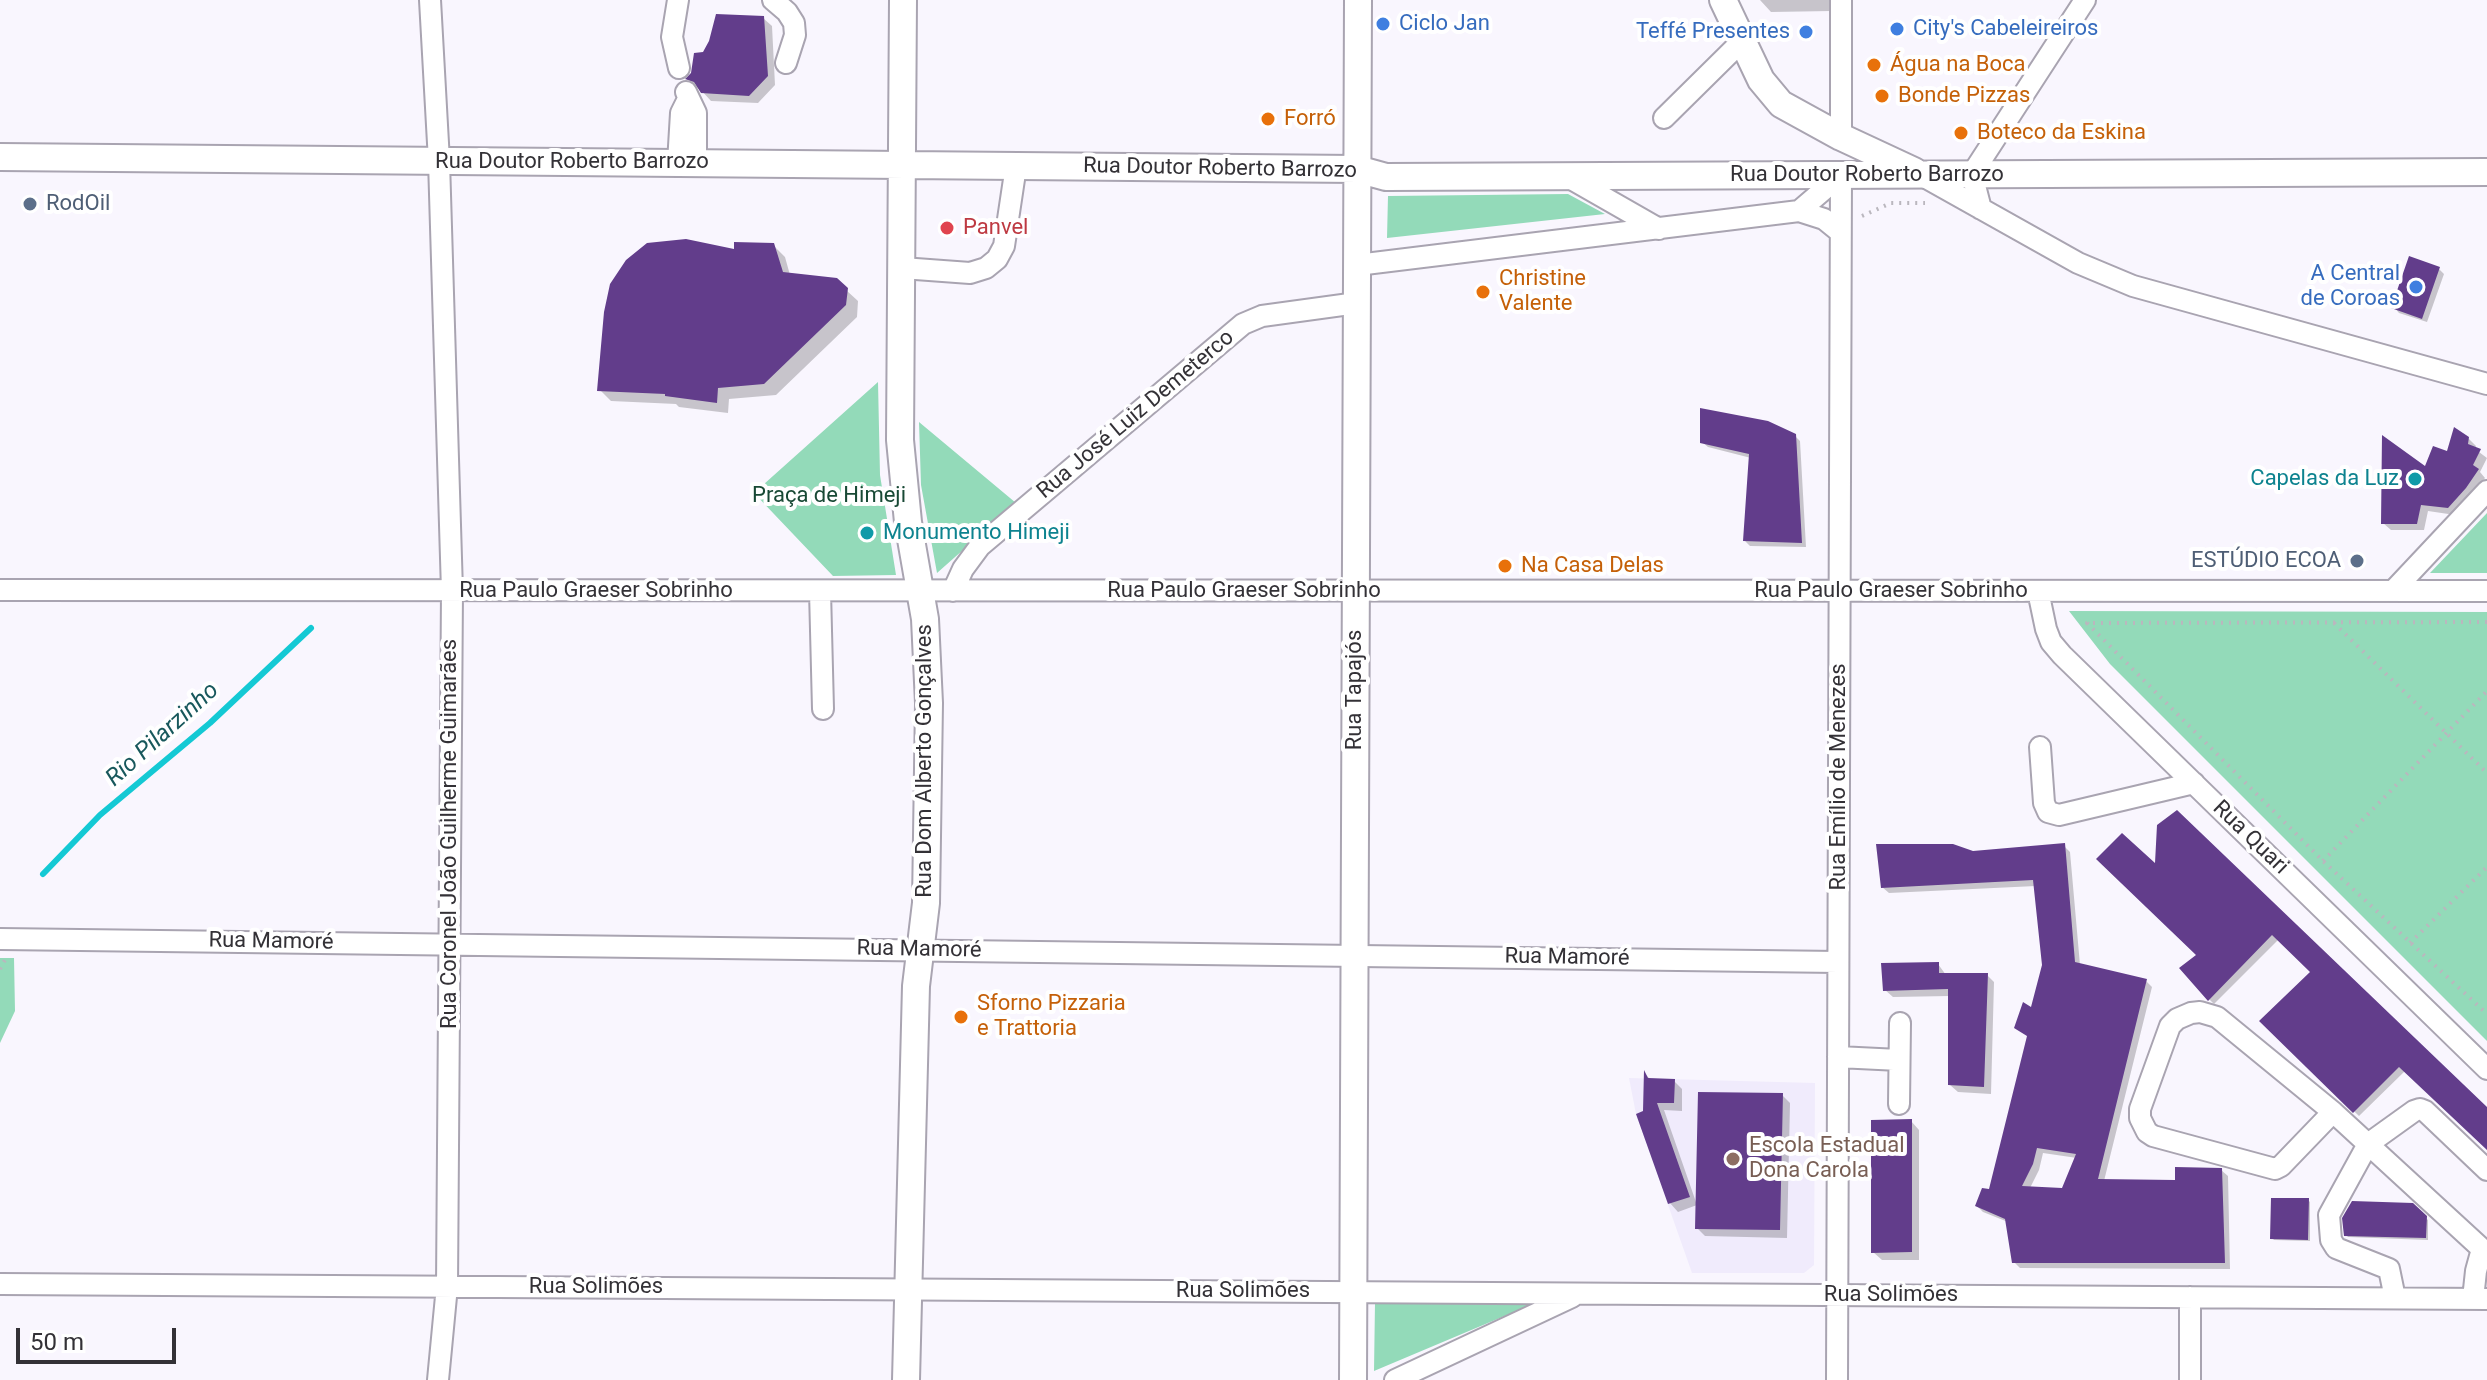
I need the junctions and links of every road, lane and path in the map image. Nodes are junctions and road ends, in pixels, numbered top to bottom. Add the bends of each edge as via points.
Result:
1 (430, 0) edge
2 (678, 0) edge
3 (773, 0) edge
4 (903, 0) edge
5 (1358, 0) edge
6 (1723, 0) edge
7 (1841, 0) edge
8 (2085, 0) edge
9 (1742, 41) junction
10 (786, 63) dead end
11 (679, 68) dead end
12 (687, 96) dead end
13 (1664, 118) dead end
14 (1841, 137) junction
15 (0, 157) edge
16 (439, 161) junction
17 (687, 163) junction
18 (902, 165) junction
19 (1016, 166) junction
20 (1357, 169) junction
21 (2487, 172) edge
22 (1972, 174) junction
23 (1798, 175) junction
24 (1841, 175) junction
25 (1921, 175) junction
26 (1567, 176) junction
27 (1934, 206) dead end
28 (1981, 209) junction
29 (1799, 211) junction
30 (1659, 229) junction
31 (1840, 232) junction
32 (1357, 265) junction
33 (902, 268) junction
34 (1357, 303) junction
35 (2486, 385) edge
36 (2487, 491) edge
37 (0, 590) edge
38 (452, 591) junction
39 (820, 591) junction
40 (919, 591) junction
41 (953, 591) junction
42 (1356, 591) junction
43 (1839, 591) junction
44 (2038, 591) junction
45 (2393, 591) junction
46 (2487, 591) edge
47 (2487, 622) edge
48 (2334, 623) junction
49 (2487, 691) edge
50 (823, 709) dead end
51 (2446, 733) junction
52 (2040, 747) dead end
53 (2487, 773) edge
54 (2194, 783) junction
55 (2323, 861) junction
56 (2487, 867) edge
57 (0, 939) edge
58 (2410, 943) junction
59 (449, 944) junction
60 (921, 950) junction
61 (1354, 956) junction
62 (1838, 962) junction
63 (2487, 1014) edge
64 (1900, 1023) dead end
65 (1838, 1057) junction
66 (1899, 1060) junction
67 (2487, 1069) edge
68 (1899, 1104) dead end
69 (2333, 1112) junction
70 (2368, 1144) junction
71 (2487, 1170) edge
72 (2484, 1246) edge
73 (0, 1284) edge
74 (447, 1286) junction
75 (908, 1289) junction
76 (1353, 1292) junction
77 (1580, 1293) junction
78 (1837, 1295) junction
79 (2190, 1297) junction
80 (2395, 1298) junction
81 (2480, 1299) edge
82 (438, 1380) edge
83 (906, 1380) edge
84 (1353, 1380) edge
85 (1395, 1380) edge
86 (1837, 1380) edge
87 (2190, 1380) edge

1 - 16 street, Rua Coronel João Guilherme Guimarães
2 - 11 street via 672,37
3 - 10 street via 794,23
4 - 18 main road, Rua Dom Alberto Gonçalves
5 - 20 main road, Rua Tapajós
6 - 9 main road
7 - 14 street
8 - 22 street
9 - 13 street
9 - 14 main road via 1761,80 1781,104
12 - 17 street via 681,113
14 - 23 main road via 1827,158
14 - 25 main road
15 - 16 main road, Rua Doutor Roberto Barrozo
16 - 17 main road, Rua Doutor Roberto Barrozo
16 - 38 street, Rua Coronel João Guilherme Guimarães
17 - 18 main road, Rua Doutor Roberto Barrozo
18 - 19 main road, Rua Doutor Roberto Barrozo
18 - 33 main road, Rua Dom Alberto Gonçalves
19 - 20 main road, Rua Doutor Roberto Barrozo
19 - 33 street via 1004,246 997,259 970,273
20 - 26 main road, Rua Doutor Roberto Barrozo via 1386,177
20 - 32 main road, Rua Tapajós
21 - 22 main road, Rua Doutor Roberto Barrozo
22 - 25 main road, Rua Doutor Roberto Barrozo
22 - 28 street
23 - 24 main road, Rua Doutor Roberto Barrozo
23 - 26 main road, Rua Doutor Roberto Barrozo
24 - 25 main road, Rua Doutor Roberto Barrozo
24 - 29 street
24 - 31 street, Rua Emílio de Menezes
25 - 28 street
26 - 30 street
27 - 31 path via 1921,201 1891,203 1867,212
28 - 35 street via 2078,263 2133,286
29 - 30 street
29 - 31 street via 1824,219
30 - 32 street
31 - 43 street, Rua Emílio de Menezes
32 - 34 main road, Rua Tapajós
33 - 40 main road, Rua Dom Alberto Gonçalves via 900,440
34 - 41 street, Rua José Luiz Demeterco via 1262,316 1243,324 980,546
34 - 42 main road, Rua Tapajós
36 - 45 street
37 - 38 street, Rua Paulo Graeser Sobrinho
38 - 39 street, Rua Paulo Graeser Sobrinho
38 - 59 street, Rua Coronel João Guilherme Guimarães
39 - 40 street, Rua Paulo Graeser Sobrinho
39 - 50 street
40 - 41 street, Rua Paulo Graeser Sobrinho
40 - 60 main road, Rua Dom Alberto Gonçalves via 929,703
41 - 42 street, Rua Paulo Graeser Sobrinho
42 - 43 street, Rua Paulo Graeser Sobrinho
42 - 61 main road, Rua Tapajós
43 - 44 street, Rua Paulo Graeser Sobrinho
43 - 62 street, Rua Emílio de Menezes
44 - 45 street, Rua Paulo Graeser Sobrinho
44 - 54 street, Rua Quari via 2051,642
45 - 46 street, Rua Paulo Graeser Sobrinho
47 - 48 path
48 - 51 path
48 - 55 path via 2087,623
49 - 51 path
51 - 53 path
51 - 55 path
52 - 54 street via 2044,803 2048,812 2059,815
54 - 67 street, Rua Quari
55 - 58 path
56 - 58 path
57 - 59 street, Rua Mamoré
58 - 63 path
59 - 60 street, Rua Mamoré
59 - 74 street, Rua Coronel João Guilherme Guimarães
60 - 61 street, Rua Mamoré
60 - 75 main road, Rua Dom Alberto Gonçalves
61 - 62 street, Rua Mamoré
61 - 76 main road, Rua Tapajós
62 - 65 street, Rua Emílio de Menezes
64 - 66 street
65 - 66 street
65 - 78 street, Rua Emílio de Menezes
66 - 68 street
69 - 69 street via 2217,1017 2200,1012 2183,1015 2170,1026 2140,1118 2153,1136 2275,1169
69 - 70 street
70 - 71 street via 2414,1111 2425,1111
70 - 72 street
70 - 80 street via 2329,1215 2331,1240 2336,1248 2389,1269
72 - 81 street via 2476,1271
73 - 74 street, Rua Solimões
74 - 75 street, Rua Solimões
74 - 82 street, Rua Coronel João Guilherme Guimarães
75 - 76 street, Rua Solimões
75 - 83 main road, Rua Dom Alberto Gonçalves
76 - 77 street, Rua Solimões
76 - 84 main road, Rua Tapajós
77 - 78 street, Rua Solimões
77 - 85 street
78 - 79 street, Rua Solimões
78 - 86 street, Rua Emílio de Menezes
79 - 80 street, Rua Solimões
79 - 87 street
80 - 81 street, Rua Solimões

